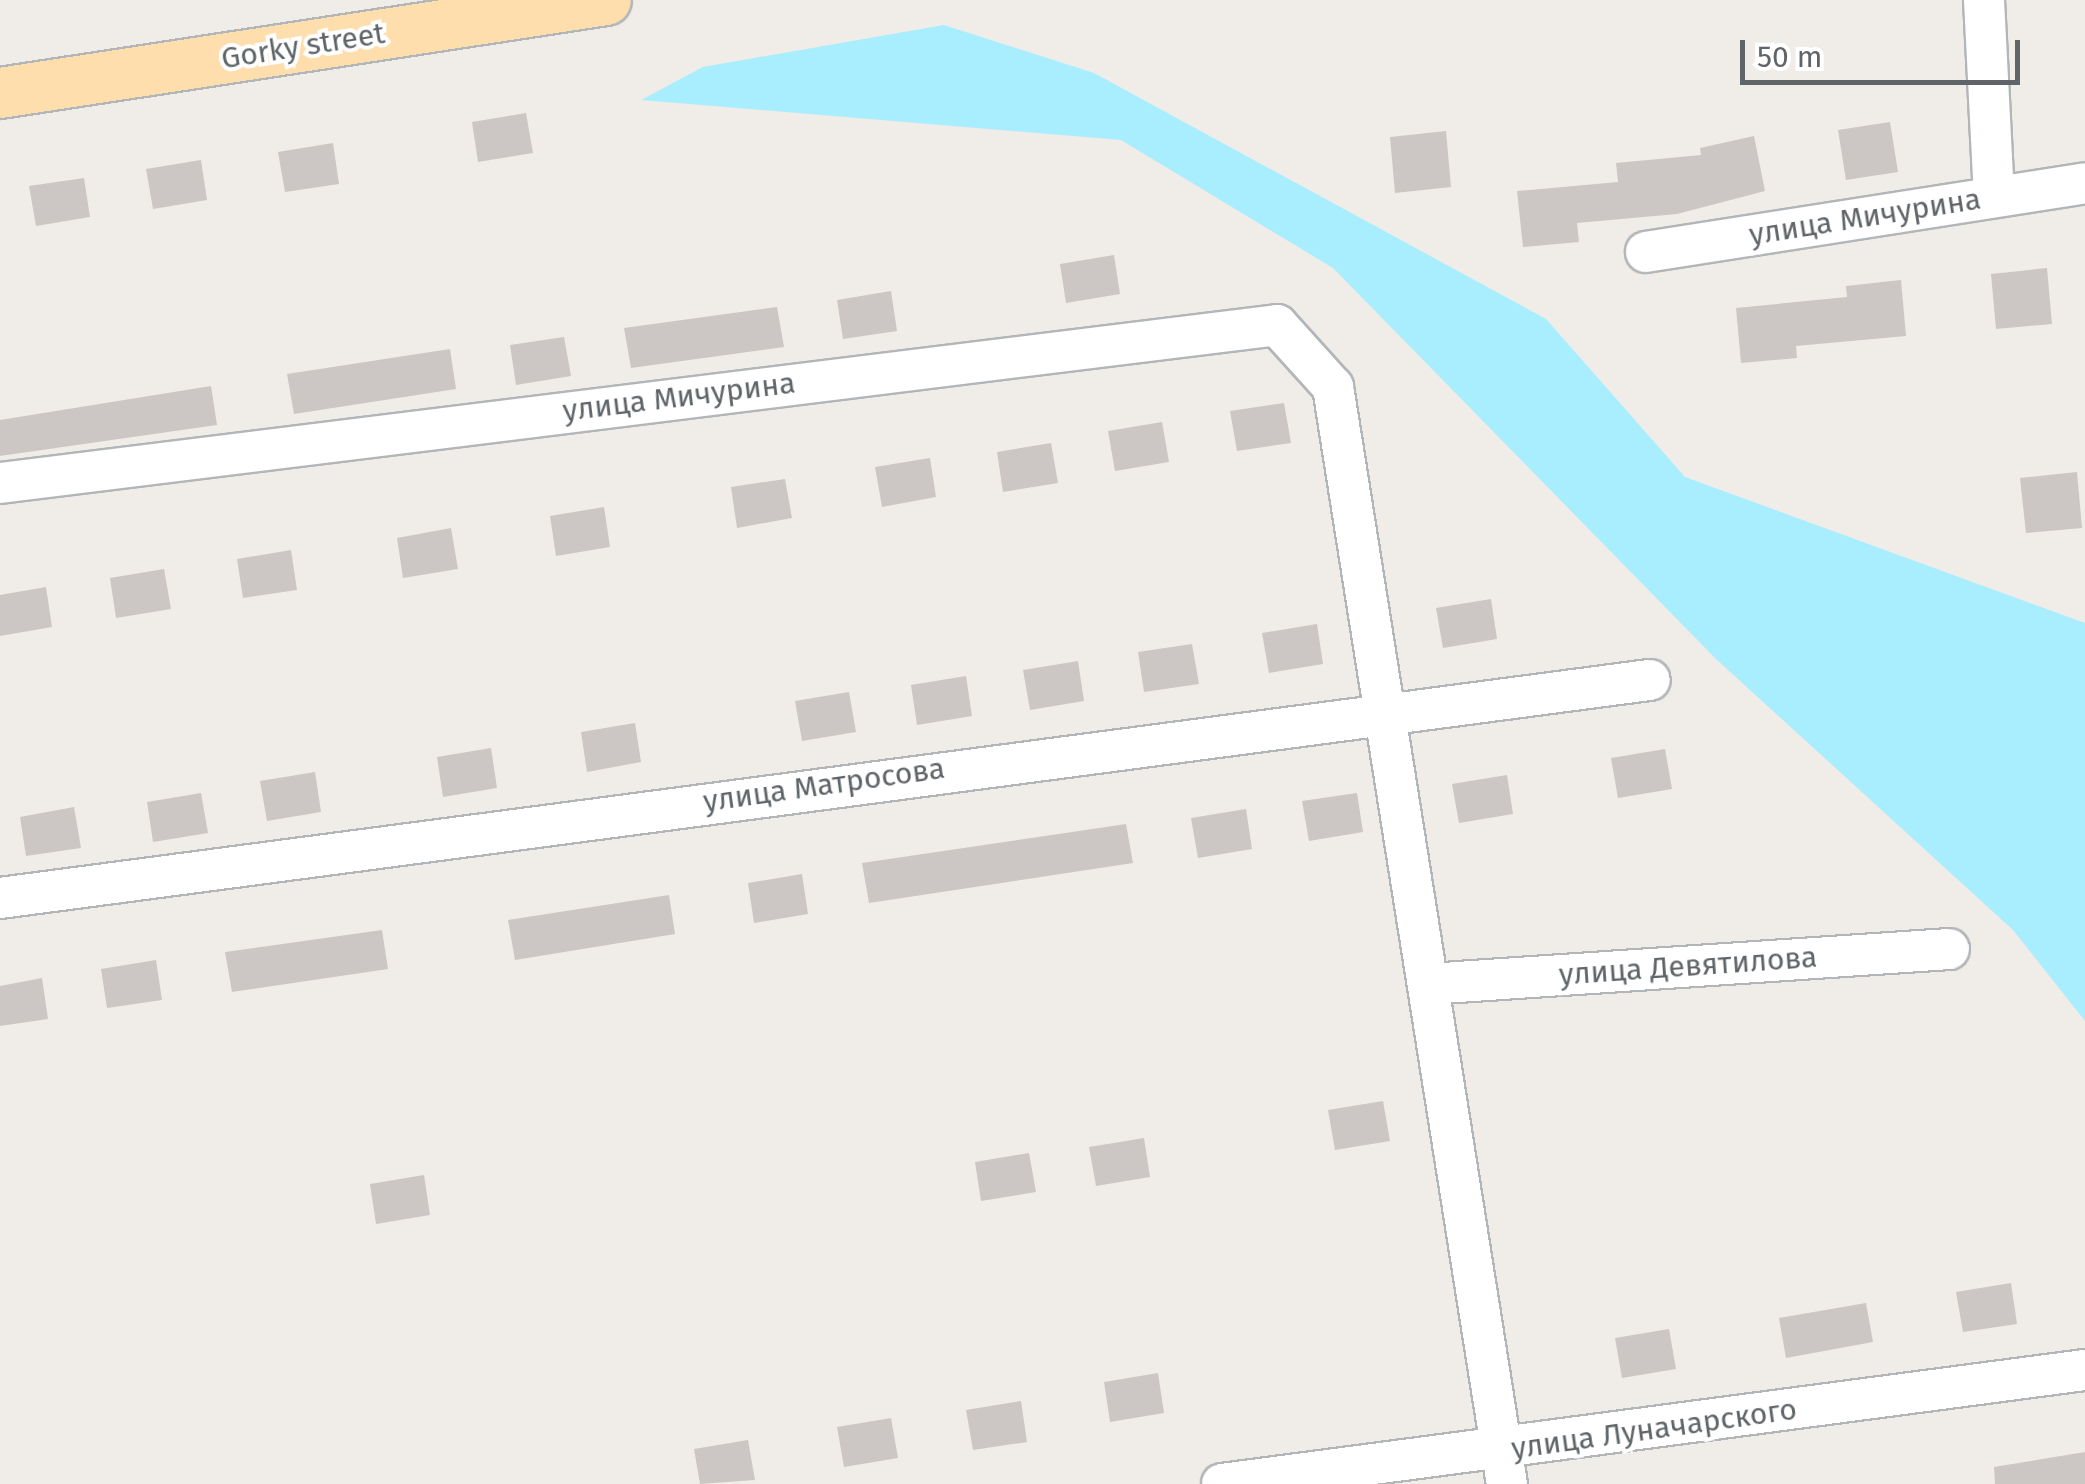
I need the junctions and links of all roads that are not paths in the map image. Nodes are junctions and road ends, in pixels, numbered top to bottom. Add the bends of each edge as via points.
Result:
1 (606, 0) edge
2 (1984, 0) edge
3 (0, 93) edge
4 (2085, 184) edge
5 (1994, 196) junction
6 (1646, 252) dead end
7 (0, 483) edge
8 (1650, 680) dead end
9 (1384, 710) junction
10 (0, 898) edge
11 (1948, 949) dead end
12 (1428, 984) junction
13 (2085, 1370) edge
14 (1505, 1467) edge
15 (1222, 1484) edge

1 - 3 main road, Gorky street
2 - 5 street
4 - 5 street, улица Мичурина
5 - 6 street, улица Мичурина
7 - 9 street, улица Мичурина via 1277,325 1332,387
8 - 9 street, улица Матросова
9 - 10 street, улица Матросова
9 - 12 street
11 - 12 street, улица Девятилова
12 - 14 street
13 - 14 street, улица Луначарского
14 - 15 street, улица Луначарского

